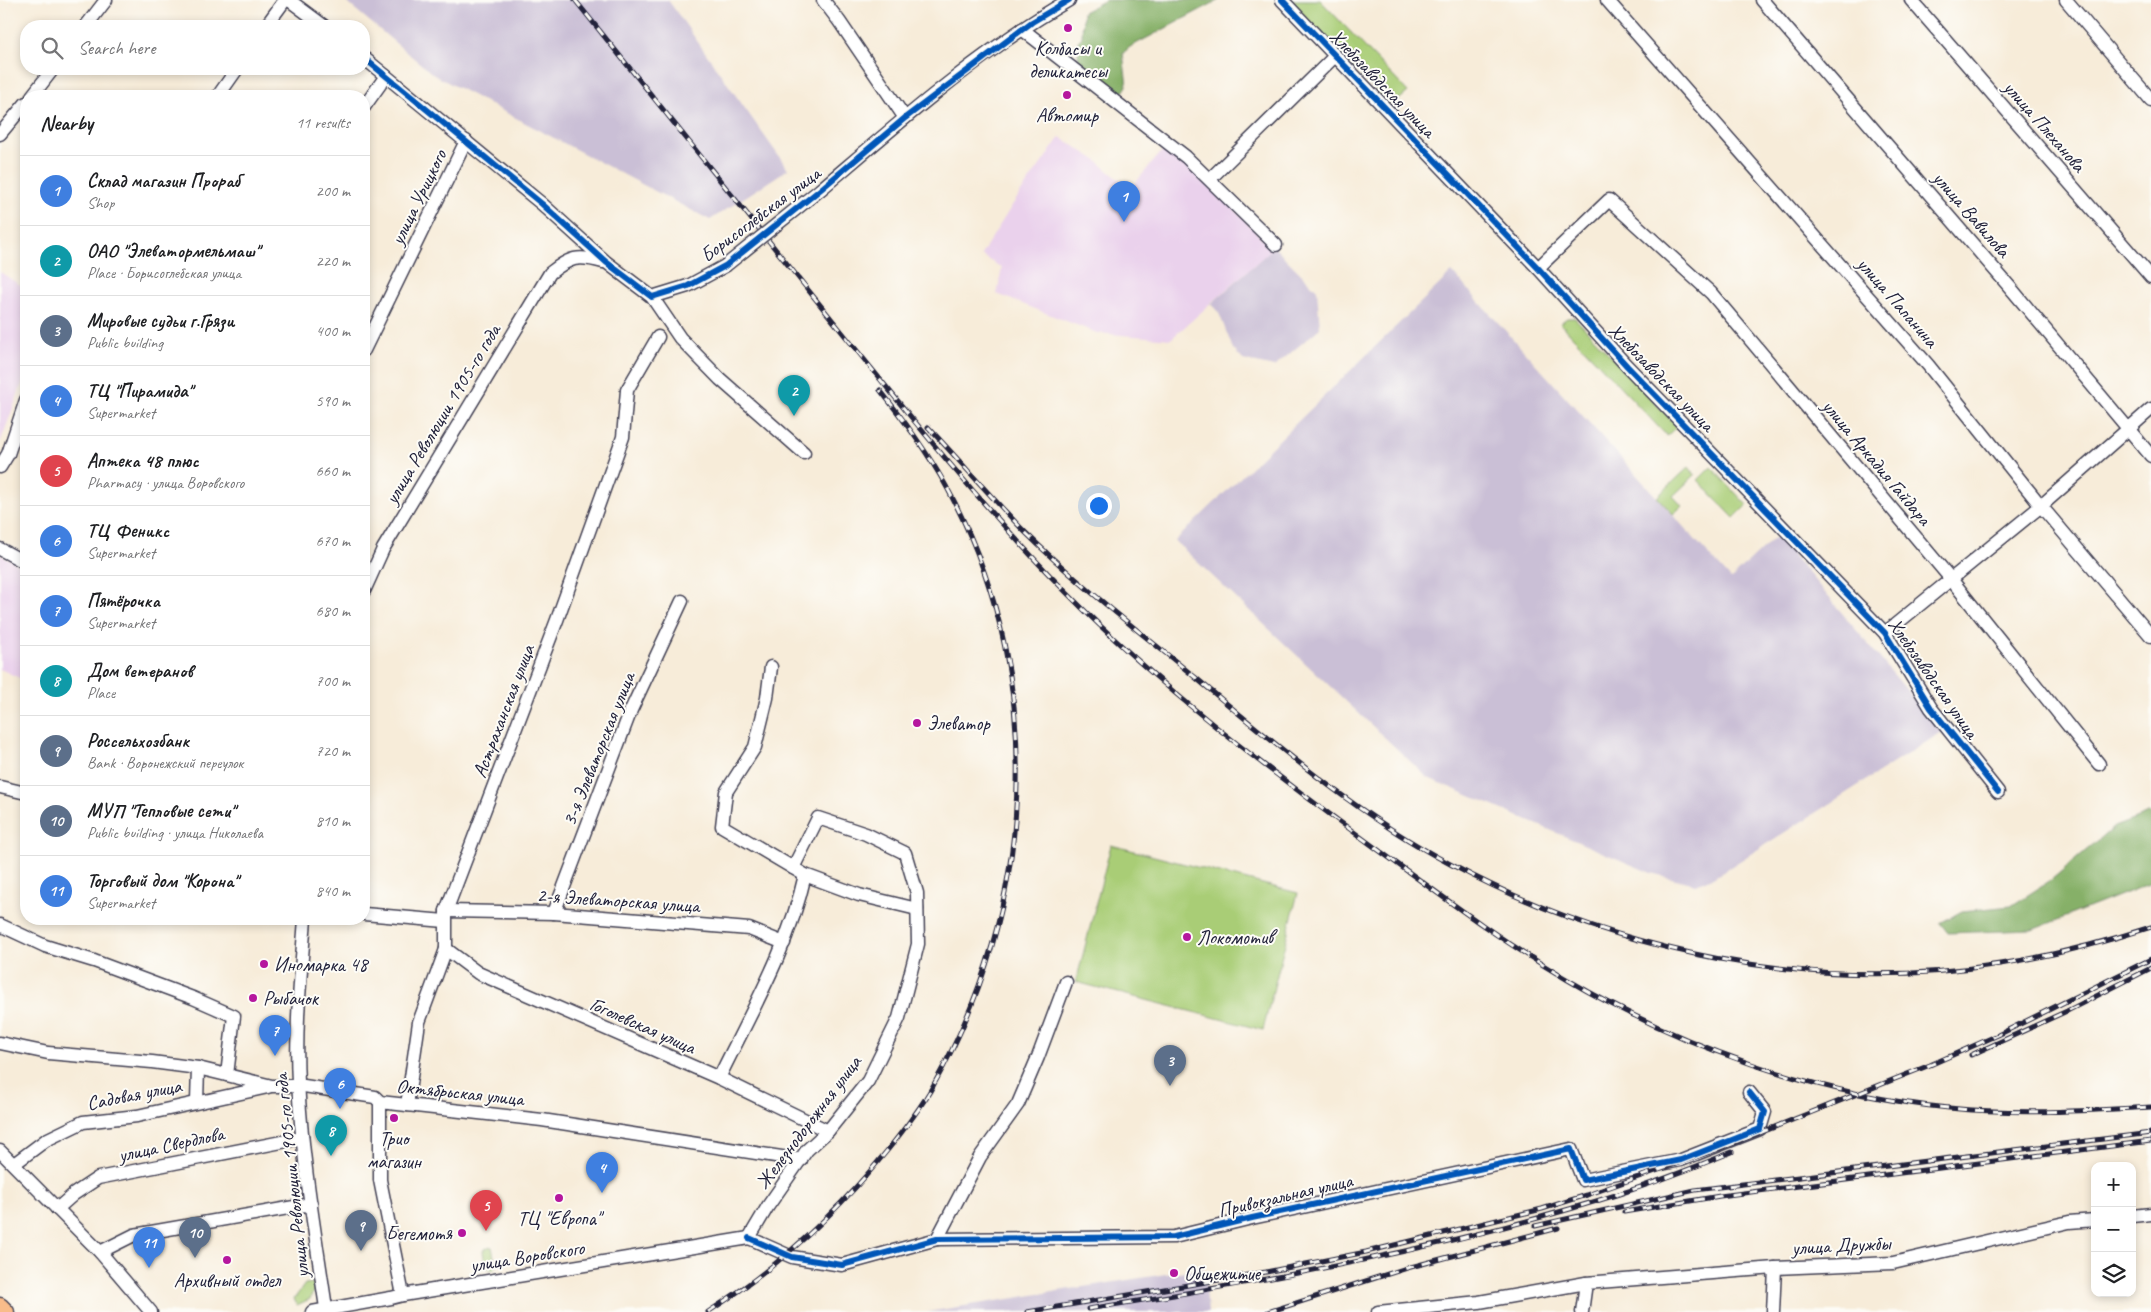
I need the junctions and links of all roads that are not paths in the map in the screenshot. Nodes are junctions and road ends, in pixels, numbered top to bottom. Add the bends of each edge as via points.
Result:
1 (106, 0) edge
2 (285, 0) edge
3 (289, 0) edge
4 (823, 0) edge
5 (1052, 0) edge
6 (1069, 0) edge
7 (1282, 0) edge
8 (1607, 0) edge
9 (1762, 0) edge
10 (1911, 0) edge
11 (2066, 0) edge
12 (91, 20) edge
13 (270, 20) edge
14 (316, 20) edge
15 (1027, 25) junction
16 (1335, 56) junction
17 (370, 63) edge
18 (48, 75) edge
19 (233, 75) edge
20 (386, 76) junction
21 (37, 90) edge
22 (222, 90) edge
23 (370, 99) edge
24 (2151, 100) edge
25 (20, 110) edge
26 (904, 118) junction
27 (0, 134) edge
28 (466, 141) junction
29 (1210, 179) junction
30 (568, 228) junction
31 (1276, 245) dead end
32 (606, 262) junction
33 (563, 263) junction
34 (1538, 268) junction
35 (2151, 277) edge
36 (652, 297) junction
37 (658, 337) dead end
38 (370, 338) edge
39 (2151, 409) edge
40 (20, 418) edge
41 (2128, 429) junction
42 (804, 453) dead end
43 (2151, 456) edge
44 (0, 467) edge
45 (2041, 506) junction
46 (0, 549) edge
47 (20, 561) edge
48 (370, 574) edge
49 (1950, 578) junction
50 (682, 601) dead end
51 (1885, 633) junction
52 (2151, 636) edge
53 (771, 668) dead end
54 (2099, 764) dead end
55 (0, 787) edge
56 (20, 792) edge
57 (1998, 792) dead end
58 (793, 868) junction
59 (805, 875) junction
60 (917, 909) junction
61 (554, 913) junction
62 (370, 914) edge
63 (445, 916) junction
64 (0, 925) edge
65 (305, 925) edge
66 (784, 943) junction
67 (446, 949) junction
68 (1066, 982) dead end
69 (0, 1043) edge
70 (198, 1068) junction
71 (227, 1075) junction
72 (719, 1078) junction
73 (272, 1086) junction
74 (298, 1086) junction
75 (1749, 1092) dead end
76 (197, 1102) junction
77 (380, 1102) junction
78 (407, 1105) junction
79 (828, 1131) junction
80 (302, 1138) junction
81 (0, 1151) edge
82 (801, 1160) junction
83 (14, 1164) junction
84 (310, 1204) junction
85 (57, 1210) junction
86 (2151, 1214) edge
87 (2136, 1216) edge
88 (2091, 1220) edge
89 (749, 1238) junction
90 (937, 1240) junction
91 (100, 1252) junction
92 (1775, 1268) junction
93 (1586, 1283) junction
94 (403, 1295) junction
95 (0, 1306) edge
96 (1479, 1307) edge
97 (326, 1308) junction
98 (6, 1312) edge
99 (151, 1312) edge
100 (312, 1312) edge
101 (1378, 1312) edge
102 (1582, 1312) edge
103 (1773, 1312) edge

1 - 12 street
2 - 13 street
3 - 14 street
4 - 26 street
5 - 15 street
6 - 15 street
7 - 16 street, Хлебозаводская улица
8 - 45 street, улица Папанина via 1928,365
9 - 41 street, улица Вавилова
10 - 35 street, улица Плеханова
11 - 24 street
15 - 26 street, Борисоглебская улица
15 - 29 street
16 - 29 street
16 - 34 street, Хлебозаводская улица
17 - 20 street
18 - 21 street
19 - 22 street
20 - 23 street
20 - 28 street
25 - 27 street
26 - 36 street, Борисоглебская улица, bridge via 725,266 688,286
28 - 30 street
28 - 38 street, улица Урицкого
29 - 31 street
30 - 32 street
30 - 33 street, улица Революции 1905-го года via 572,250
32 - 33 street via 585,257
32 - 36 street
33 - 48 street, улица Революции 1905-го года via 550,273 533,299
34 - 49 street, улица Аркадия Гайдара via 1609,200 1711,293
34 - 51 street, Хлебозаводская улица via 1627,366
36 - 42 street via 680,338 720,379
37 - 63 street, Астраханская улица via 627,390 624,437
39 - 41 street
40 - 44 street
41 - 43 street, улица Вавилова
41 - 45 street
45 - 49 street
45 - 52 street, улица Папанина
46 - 47 street
49 - 51 street
49 - 54 street, улица Аркадия Гайдара
50 - 61 street, 3-я Элеваторская улица via 631,710
51 - 57 street, Хлебозаводская улица via 1931,708
53 - 58 street via 755,747 726,792 722,826
55 - 56 street
58 - 59 street
58 - 60 street, Железнодорожная улица via 818,818 826,820 905,853 917,893
59 - 60 street via 860,895
59 - 66 street
60 - 79 street, Железнодорожная улица via 918,944 899,1018 868,1081
61 - 63 street, 2-я Элеваторская улица
61 - 66 street, 2-я Элеваторская улица via 749,928
62 - 63 street, 2-я Элеваторская улица
63 - 67 street, Астраханская улица
64 - 71 street via 45,946 194,998 234,1016
65 - 74 street, улица Революции 1905-го года via 298,1016
66 - 72 street
67 - 72 street, Гоголевская улица via 478,973
67 - 78 street, Астраханская улица via 420,1022
68 - 90 street via 1018,1104 980,1157
69 - 70 street, Октябрьская улица via 48,1053
70 - 71 street, Октябрьская улица
70 - 76 street
71 - 73 street, Октябрьская улица
72 - 79 street, Гоголевская улица
73 - 74 street, Октябрьская улица
73 - 76 street, Садовая улица
74 - 77 street, Октябрьская улица via 375,1097
74 - 80 street, улица Революции 1905-го года
75 - 90 street, Привокзальная улица via 1765,1112 1760,1130 1681,1160 1583,1180 1570,1149 1174,1237
76 - 83 street, Садовая улица via 138,1116 83,1122 46,1140
77 - 78 street, Октябрьская улица
77 - 94 street via 380,1180
78 - 82 street, Октябрьская улица via 542,1120
79 - 82 street, Железнодорожная улица
80 - 84 street, улица Революции 1905-го года
80 - 85 street, улица Свердлова via 98,1178
81 - 83 street
82 - 89 street, Железнодорожная улица
83 - 85 street
84 - 91 street via 134,1235
84 - 97 street, улица Революции 1905-го года
85 - 91 street
86 - 87 street
88 - 92 street, улица Дружбы via 2069,1222 1893,1263
89 - 90 street, Привокзальная улица via 792,1257 842,1265
89 - 94 street, улица Воровского
91 - 99 street
92 - 93 street, улица Дружбы
92 - 103 street
93 - 96 street, улица Дружбы
93 - 102 street
94 - 97 street, улица Воровского
95 - 98 main road
96 - 101 street, улица Дружбы
97 - 100 street, улица Воровского

